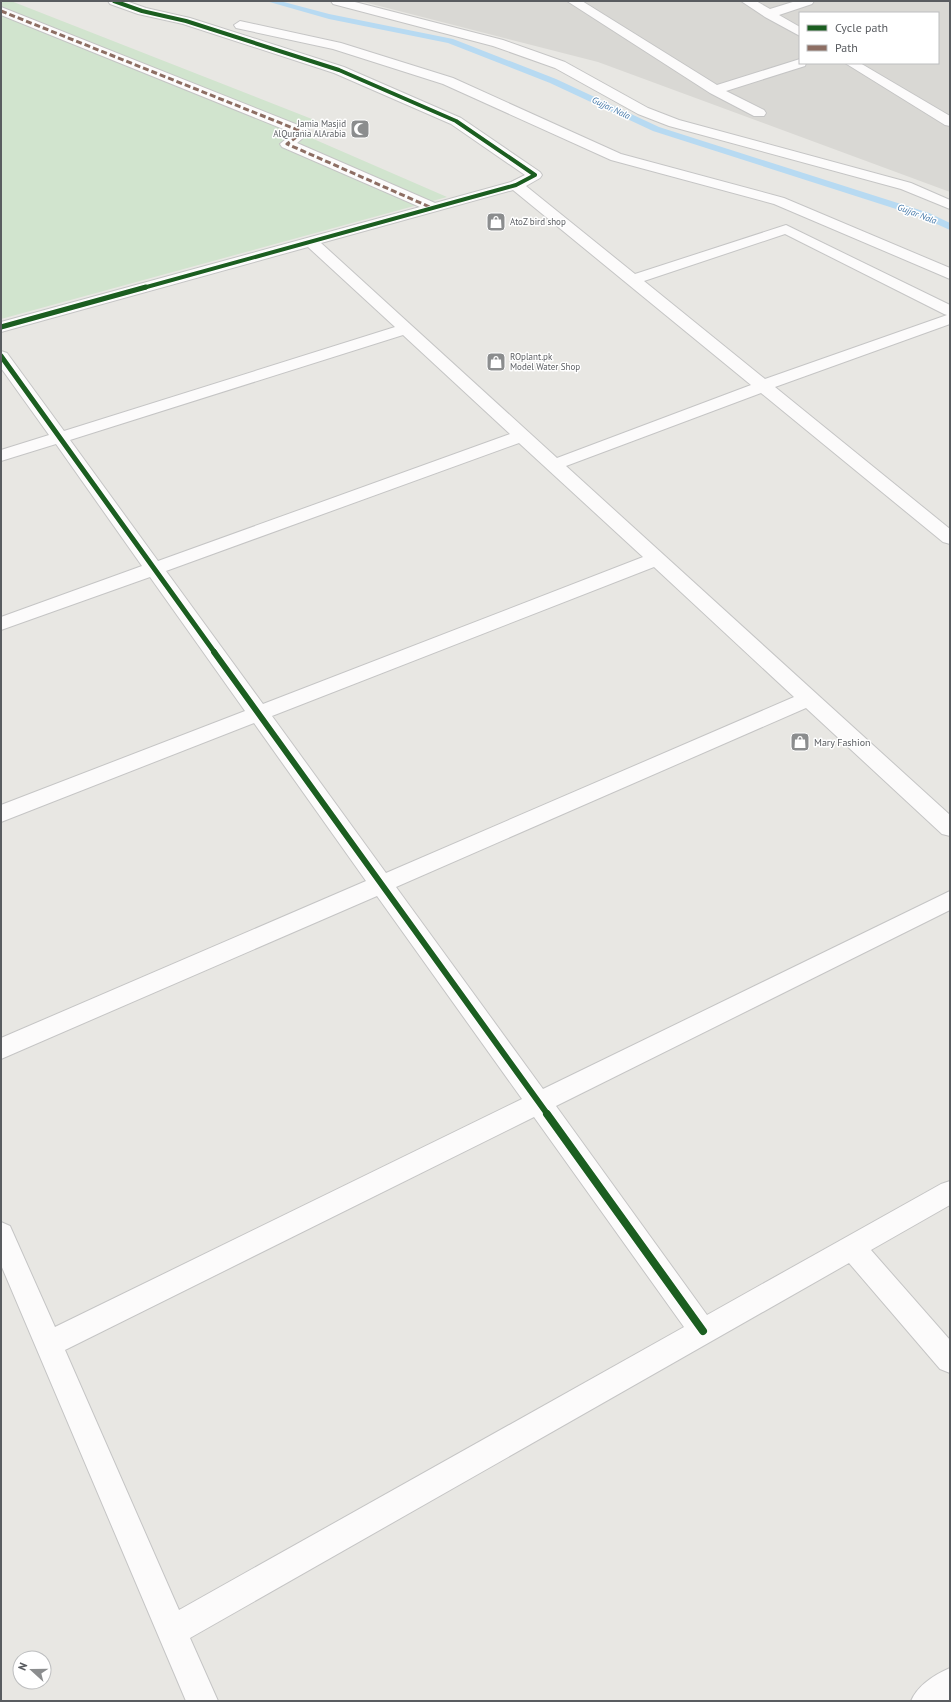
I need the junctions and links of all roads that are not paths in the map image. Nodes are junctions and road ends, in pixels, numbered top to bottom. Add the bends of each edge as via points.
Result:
1 (114, 1) edge
2 (337, 1) edge
3 (573, 1) edge
4 (747, 1) edge
5 (808, 1) edge
6 (362, 3) edge
7 (183, 6) dead end
8 (1, 11) edge
9 (769, 14) junction
10 (799, 31) edge
11 (799, 63) edge
12 (853, 64) edge
13 (715, 90) junction
14 (759, 113) dead end
15 (950, 122) edge
16 (516, 185) junction
17 (950, 205) edge
18 (434, 208) junction
19 (311, 242) junction
20 (950, 274) edge
21 (633, 280) junction
22 (950, 311) edge
23 (950, 319) edge
24 (1, 328) edge
25 (406, 329) junction
26 (1, 356) edge
27 (763, 386) junction
28 (522, 436) junction
29 (60, 438) junction
30 (1, 456) edge
31 (554, 465) junction
32 (950, 538) edge
33 (656, 558) junction
34 (154, 569) junction
35 (1, 624) edge
36 (808, 699) junction
37 (259, 713) junction
38 (1, 814) edge
39 (950, 828) edge
40 (381, 884) junction
41 (950, 900) edge
42 (1, 1049) edge
43 (539, 1102) junction
44 (950, 1192) edge
45 (1, 1234) edge
46 (852, 1247) junction
47 (703, 1331) junction
48 (49, 1344) junction
49 (950, 1360) edge
50 (172, 1631) junction
51 (950, 1684) edge
52 (202, 1701) edge
53 (927, 1701) edge

1 - 16 street via 339,70 456,121 536,175
2 - 6 street
3 - 13 street
4 - 9 street
5 - 9 street
6 - 17 street via 498,43 560,65 643,111 674,123 906,186
7 - 20 street via 216,20 336,46 448,81 616,157 779,201
8 - 18 street via 303,132 287,144
9 - 10 street
11 - 13 street
12 - 15 street
13 - 14 street
16 - 18 street
16 - 21 street
18 - 19 street
19 - 24 street
19 - 25 street
21 - 22 street via 786,229
21 - 27 street
23 - 27 street
25 - 28 street
25 - 29 street
26 - 29 street
27 - 31 street
27 - 32 street
28 - 31 street
28 - 34 street
29 - 30 street
29 - 34 street
31 - 33 street
33 - 36 street
33 - 37 street
34 - 35 street
34 - 37 street
36 - 39 street
36 - 40 street
37 - 38 street
37 - 40 street
40 - 42 street
40 - 43 street
41 - 43 street
43 - 47 street
43 - 48 street
44 - 46 street
45 - 48 street
46 - 47 street
46 - 49 street
47 - 50 street
48 - 50 street
50 - 52 street
51 - 53 street

